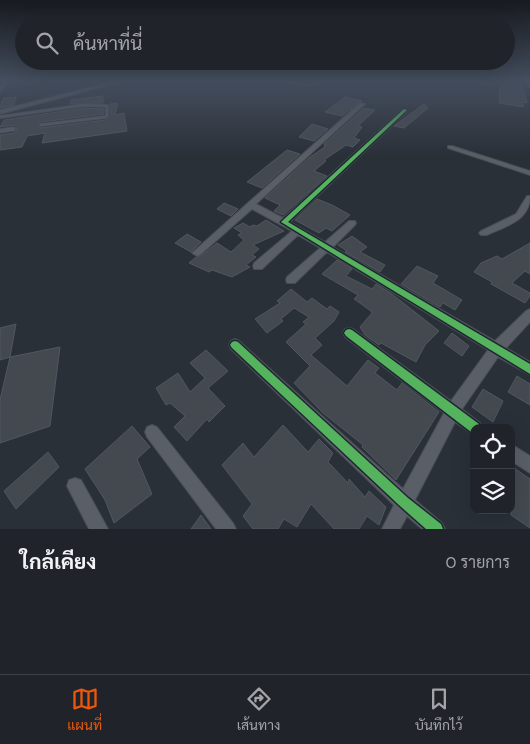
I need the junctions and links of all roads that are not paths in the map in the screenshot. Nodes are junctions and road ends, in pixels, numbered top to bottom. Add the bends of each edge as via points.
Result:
1 (25, 106) edge
2 (79, 106) edge
3 (100, 106) edge
4 (360, 106) edge
5 (405, 110) dead end
6 (0, 112) edge
7 (0, 117) edge
8 (41, 125) dead end
9 (14, 129) dead end
10 (0, 131) edge
11 (450, 147) dead end
12 (529, 170) edge
13 (530, 198) edge
14 (251, 205) junction
15 (284, 222) junction
16 (352, 223) dead end
17 (298, 230) junction
18 (484, 233) dead end
19 (327, 248) junction
20 (197, 253) dead end
21 (258, 266) dead end
22 (291, 280) dead end
23 (530, 314) edge
24 (349, 333) dead end
25 (235, 345) dead end
26 (496, 350) junction
27 (530, 369) edge
28 (452, 412) junction
29 (470, 425) edge
30 (152, 432) dead end
31 (515, 455) edge
32 (530, 465) edge
33 (75, 486) dead end
34 (404, 502) junction
35 (99, 529) edge
36 (227, 529) edge
37 (391, 529) edge
38 (436, 529) edge

1 - 6 street
2 - 7 lane
3 - 8 lane via 107,106 107,116
4 - 14 street
5 - 15 street
9 - 10 lane
11 - 12 street
13 - 18 street via 519,216
14 - 15 street
14 - 20 street
15 - 17 street
16 - 19 street
17 - 19 street
17 - 21 street
19 - 22 street
19 - 26 street
23 - 26 street
24 - 28 street
25 - 34 street
26 - 27 street
26 - 28 street
28 - 29 street
28 - 34 street
30 - 36 street
31 - 32 street
33 - 35 street
34 - 37 street
34 - 38 street

